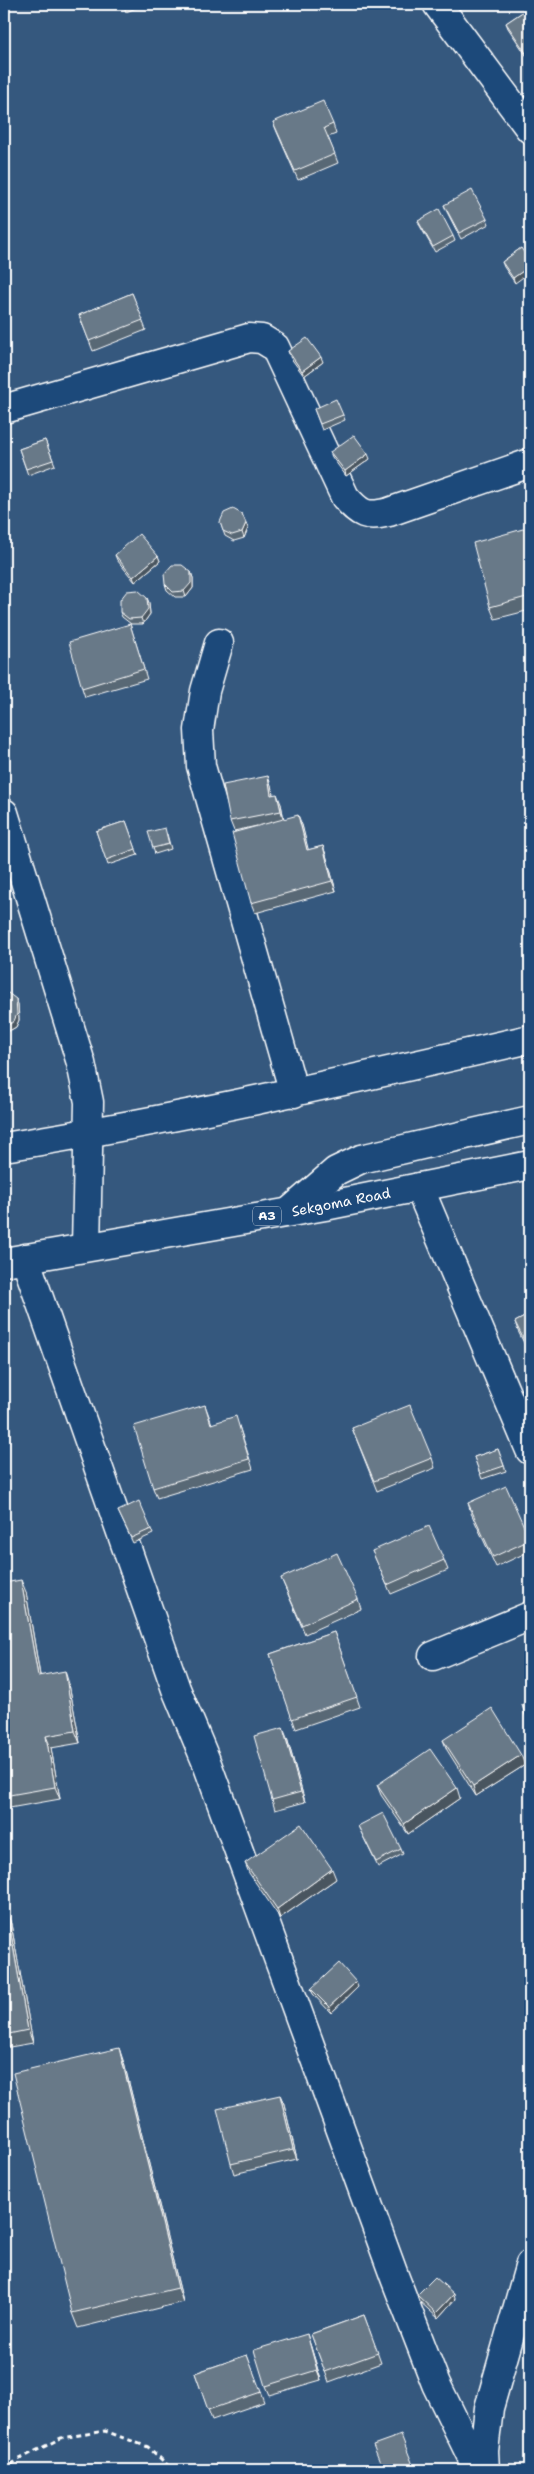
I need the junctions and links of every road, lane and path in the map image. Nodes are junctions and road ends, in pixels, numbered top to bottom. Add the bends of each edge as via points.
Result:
1 (437, 4) edge
2 (530, 129) edge
3 (4, 409) edge
4 (530, 463) edge
5 (219, 644) dead end
6 (4, 813) edge
7 (530, 1039) edge
8 (294, 1093) junction
9 (530, 1120) edge
10 (89, 1133) junction
11 (4, 1147) edge
12 (530, 1165) edge
13 (419, 1187) junction
14 (289, 1212) junction
15 (86, 1247) junction
16 (14, 1260) edge
17 (530, 1450) edge
18 (530, 1616) edge
19 (433, 1656) dead end
20 (530, 2264) edge
21 (4, 2470) edge
22 (173, 2470) edge
23 (478, 2470) edge
24 (485, 2470) edge

1 - 2 main road
3 - 4 main road via 250,338 262,339 275,347 344,497 357,511 373,516 389,512
5 - 8 main road via 200,722 201,766
6 - 10 main road via 81,1063 89,1102
7 - 8 main road
8 - 10 main road
9 - 14 main road via 361,1159 336,1171
10 - 11 main road
10 - 15 main road
12 - 13 main road, Sekgoma Road / A3
13 - 14 main road, Sekgoma Road / A3
13 - 17 main road
14 - 15 main road, Sekgoma Road / A3
15 - 16 main road, Sekgoma Road / A3
16 - 23 main road via 206,1761 395,2278 436,2384
18 - 19 main road
20 - 24 main road via 490,2408 484,2451
21 - 22 path via 61,2438 105,2432 148,2447

